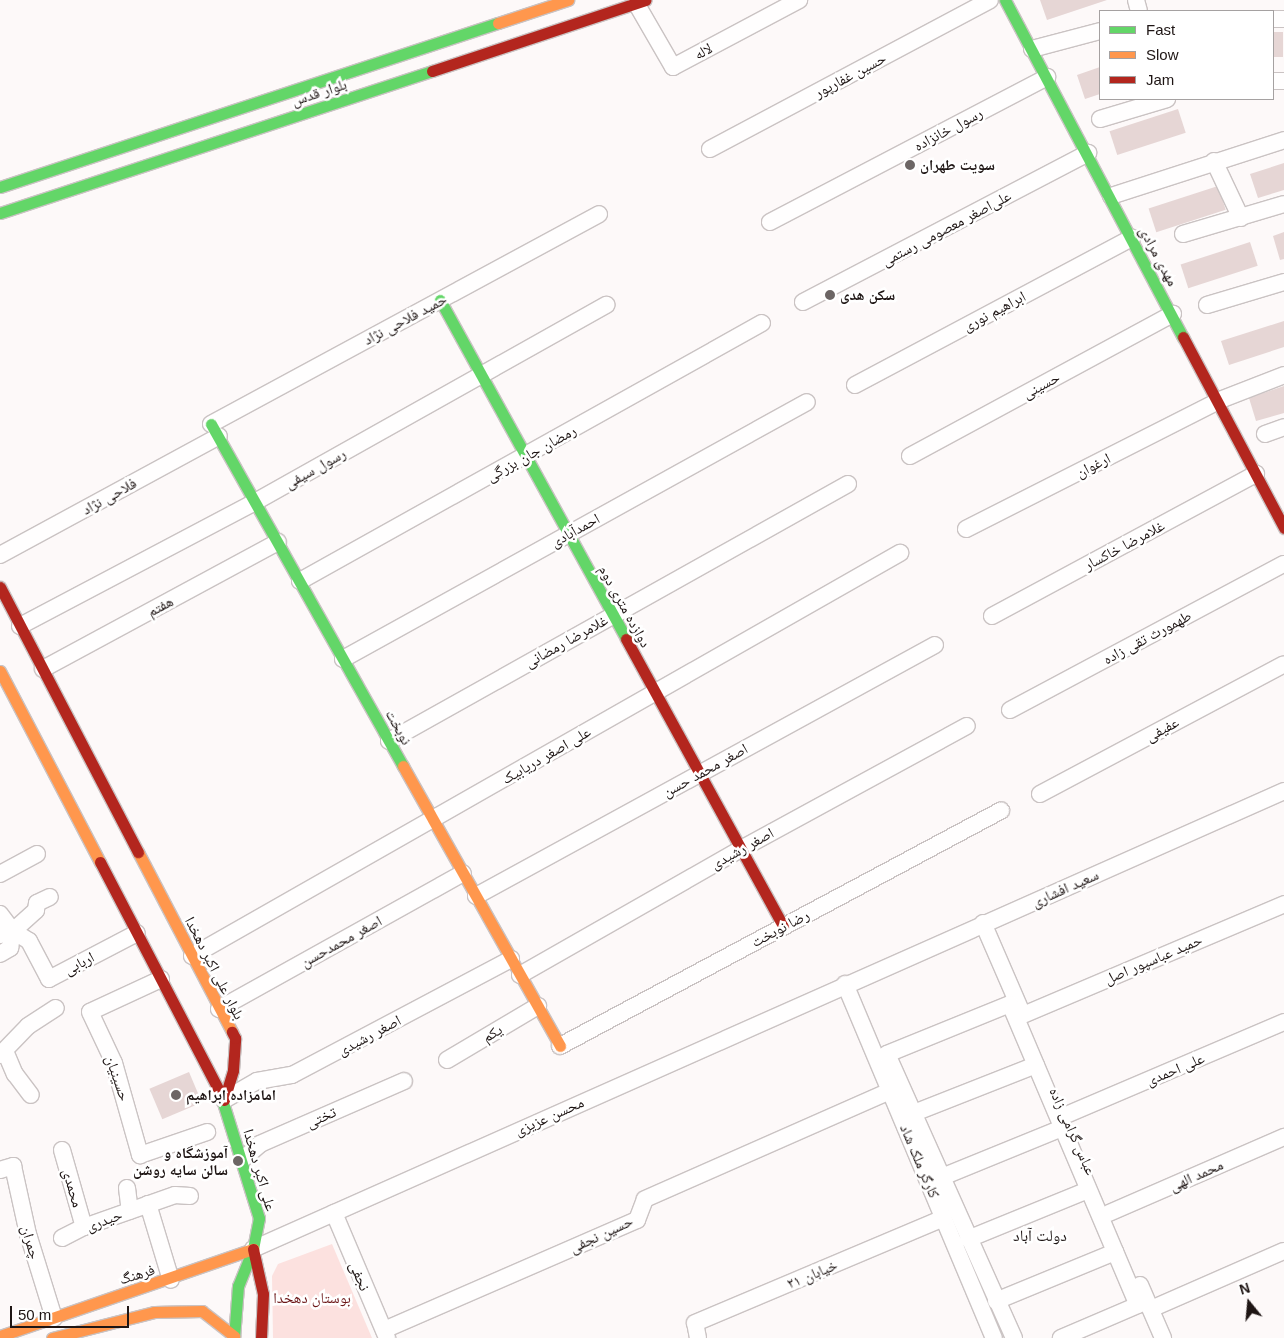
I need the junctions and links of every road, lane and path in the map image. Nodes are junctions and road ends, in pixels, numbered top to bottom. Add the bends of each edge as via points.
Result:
1 (568, 0) edge
2 (799, 0) edge
3 (990, 0) edge
4 (1005, 0) edge
5 (641, 2) edge
6 (1099, 31) edge
7 (1032, 49) junction
8 (1047, 77) junction
9 (1164, 100) edge
10 (1100, 119) dead end
11 (1284, 140) edge
12 (710, 150) dead end
13 (1088, 153) junction
14 (1214, 161) junction
15 (0, 187) edge
16 (1111, 196) junction
17 (1284, 204) edge
18 (0, 213) edge
19 (599, 214) dead end
20 (1240, 218) junction
21 (770, 222) dead end
22 (1183, 234) dead end
23 (1132, 238) junction
24 (1284, 284) edge
25 (440, 300) junction
26 (803, 302) dead end
27 (606, 305) dead end
28 (1207, 305) dead end
29 (1173, 314) junction
30 (762, 323) dead end
31 (1284, 375) edge
32 (482, 376) junction
33 (855, 385) dead end
34 (1220, 400) junction
35 (807, 402) dead end
36 (1284, 427) edge
37 (215, 430) junction
38 (1265, 434) dead end
39 (525, 456) junction
40 (910, 456) dead end
41 (1256, 474) junction
42 (848, 484) dead end
43 (255, 502) junction
44 (1284, 528) edge
45 (966, 529) dead end
46 (568, 534) junction
47 (278, 542) junction
48 (900, 553) dead end
49 (0, 555) edge
50 (1284, 564) edge
51 (300, 581) junction
52 (0, 587) edge
53 (613, 615) junction
54 (992, 616) dead end
55 (20, 626) junction
56 (935, 645) dead end
57 (343, 659) junction
58 (1284, 664) edge
59 (43, 670) junction
60 (0, 671) edge
61 (655, 693) junction
62 (63, 708) junction
63 (1010, 710) dead end
64 (30, 726) junction
65 (967, 726) dead end
66 (389, 741) junction
67 (89, 759) junction
68 (699, 774) junction
69 (56, 776) junction
70 (1284, 792) edge
71 (1040, 794) dead end
72 (1001, 811) dead end
73 (433, 819) junction
74 (741, 849) junction
75 (37, 854) dead end
76 (463, 873) junction
77 (0, 874) edge
78 (476, 896) junction
79 (50, 898) dead end
80 (1284, 904) edge
81 (0, 914) edge
82 (983, 923) junction
83 (783, 926) junction
84 (7, 933) edge
85 (137, 933) junction
86 (0, 954) edge
87 (192, 956) junction
88 (511, 959) junction
89 (520, 975) junction
90 (161, 979) junction
91 (845, 984) junction
92 (538, 1006) junction
93 (56, 1008) dead end
94 (219, 1009) junction
95 (1023, 1015) junction
96 (1284, 1022) edge
97 (560, 1046) joint
98 (2, 1053) edge
99 (447, 1060) dead end
100 (1036, 1065) junction
101 (404, 1081) dead end
102 (890, 1091) junction
103 (31, 1095) dead end
104 (224, 1100) junction
105 (914, 1113) junction
106 (1064, 1122) junction
107 (207, 1132) dead end
108 (1284, 1137) edge
109 (62, 1150) dead end
110 (243, 1159) junction
111 (6, 1168) edge
112 (942, 1177) junction
113 (127, 1188) dead end
114 (1088, 1190) junction
115 (190, 1196) dead end
116 (148, 1204) junction
117 (130, 1211) junction
118 (334, 1213) junction
119 (1109, 1213) junction
120 (952, 1224) junction
121 (84, 1227) junction
122 (62, 1238) dead end
123 (968, 1239) junction
124 (253, 1249) junction
125 (1284, 1251) edge
126 (1115, 1252) junction
127 (171, 1280) junction
128 (996, 1300) junction
129 (1151, 1309) junction
130 (54, 1318) junction
131 (385, 1334) edge
132 (0, 1336) edge
133 (234, 1337) edge
134 (52, 1338) edge
135 (262, 1338) edge
136 (698, 1338) edge
137 (994, 1338) edge
138 (1014, 1338) edge
139 (1061, 1338) edge
140 (1163, 1338) edge

1 - 15 street, بلوار قدس
2 - 5 street, لاله via 673,67
3 - 12 street, حسین غفارپور
4 - 7 street, مهدی مرادی
5 - 18 street, بلوار قدس
6 - 7 street
7 - 8 street, مهدی مرادی
8 - 13 street, مهدی مرادی
8 - 21 street, رسول خانزاده
9 - 10 street
11 - 14 street
13 - 16 street, مهدی مرادی
13 - 26 street, علی‌اصغر معصومی رستمی
14 - 16 street
14 - 20 street
16 - 23 street, مهدی مرادی
17 - 20 street
19 - 25 street, حمید فلاحی نژاد
20 - 22 street
23 - 29 street, مهدی مرادی
23 - 33 street, ابراهیم نوری
24 - 28 street
25 - 32 street, دوازده متری دوم
25 - 37 street, حمید فلاحی نژاد
27 - 32 street, رسول سیفی
29 - 34 street, مهدی مرادی
29 - 40 street, حسینی
30 - 39 street, رمضان جان بزرگی
31 - 34 street, ارغوان
32 - 39 street, دوازده متری دوم
32 - 43 street, رسول سیفی
34 - 41 street, مهدی مرادی
34 - 45 street, ارغوان
35 - 46 street, احمدآبادی
36 - 38 street
37 - 43 street, نوبخت
37 - 49 street, فلاحی نژاد
39 - 46 street, دوازده متری دوم
39 - 51 street, رمضان جان بزرگی
41 - 44 street, مهدی مرادی
41 - 54 street, غلامرضا خاکسار
42 - 53 street, غلامرضا رمضانی
43 - 47 street, نوبخت
43 - 55 street, رسول سیفی
46 - 53 street, دوازده متری دوم
46 - 57 street, احمدآبادی
47 - 51 street, نوبخت
47 - 59 street, هفتم
48 - 61 street, علی اصغر دریابیک
50 - 63 street, طهمورث تقی زاده
51 - 57 street, نوبخت
52 - 55 street, بلوار علی اکبر دهخدا
53 - 61 street, دوازده متری دوم
53 - 66 street, غلامرضا رمضانی
55 - 59 street, بلوار علی اکبر دهخدا
56 - 68 street, اصغر محمد حسن
57 - 66 street, نوبخت
58 - 71 street, عفیفی
59 - 62 street, بلوار علی اکبر دهخدا
60 - 64 street
61 - 68 street, دوازده متری دوم
61 - 73 street, علی اصغر دریابیک
62 - 64 street via 62,720 53,727
62 - 67 street, بلوار علی اکبر دهخدا
64 - 69 street
65 - 74 street, اصغر رشیدی
66 - 73 street, نوبخت
67 - 69 street via 68,758
67 - 87 street, بلوار علی اکبر دهخدا
68 - 74 street, دوازده متری دوم
68 - 78 street, اصغر محمد حسن
69 - 85 street
70 - 82 street, سعید افشاری
72 - 83 street, رضا نوبخت
73 - 76 street, نوبخت
73 - 87 street, علی اصغر دریابیک
74 - 83 street, دوازده متری دوم
74 - 89 street, اصغر رشیدی
75 - 77 street
76 - 78 street, نوبخت
76 - 94 street, اصغر محمدحسن
78 - 88 street, نوبخت
79 - 84 street via 37,903 36,910
80 - 95 street, حمید عباسپور اصل
81 - 84 street, اربابی
82 - 91 street, سعید افشاری
82 - 95 street, عباس گرامی زاده
83 - 97 street, رضا نوبخت
84 - 85 street, اربابی via 29,941 50,979
84 - 86 street via 10,948
85 - 90 street
87 - 94 street, بلوار علی اکبر دهخدا
88 - 89 street, نوبخت
88 - 104 street, اصغر رشیدی via 292,1075 257,1081
89 - 92 street, نوبخت
90 - 104 street
90 - 107 street, حسینیان via 90,1012 114,1063 140,1155
91 - 102 street, کارگر ملک شاد
91 - 118 street, محسن عزیزی
92 - 97 street, نوبخت
92 - 99 street, یکم
93 - 98 street via 28,1026
94 - 104 street, بلوار علی اکبر دهخدا via 235,1038 232,1070
95 - 106 street, عباس گرامی زاده
96 - 106 street, علی احمدی
98 - 103 street
100 - 105 street
100 - 105 street via 1010,1004 888,1054
100 - 106 street
101 - 110 street, تختی via 260,1144
102 - 120 street, کارگر ملک شاد
102 - 131 street, حسین نجفی via 645,1199 637,1220
104 - 110 street, علی اکبر دهخدا
105 - 112 street
106 - 112 street, علی احمدی
106 - 114 street
106 - 119 street, عباس گرامی زاده
108 - 119 street, محمد الهی
109 - 121 street, محمدی
110 - 124 street, علی اکبر دهخدا via 259,1218
111 - 130 street, چمران
112 - 120 street
113 - 117 street
114 - 123 street
114 - 126 street
115 - 116 street, حیدری via 175,1195
116 - 117 street, حیدری
116 - 127 street
117 - 121 street, حیدری
118 - 124 street, محسن عزیزی
118 - 131 street, نجفی
119 - 129 street, عباس گرامی زاده
120 - 123 street
120 - 136 street, خیابان ۲۱ via 695,1323
120 - 137 street, کارگر ملک شاد
121 - 122 street, حیدری
123 - 128 street
124 - 127 street, فرهنگ
124 - 133 street, علی اکبر دهخدا via 238,1286
124 - 135 street, علی اکبر دهخدا via 263,1294
125 - 129 street
126 - 128 street
126 - 139 street via 1138,1305
127 - 130 street, فرهنگ
128 - 138 street
129 - 140 street, عباس گرامی زاده
130 - 132 street, فرهنگ
133 - 134 street via 202,1311 154,1312

